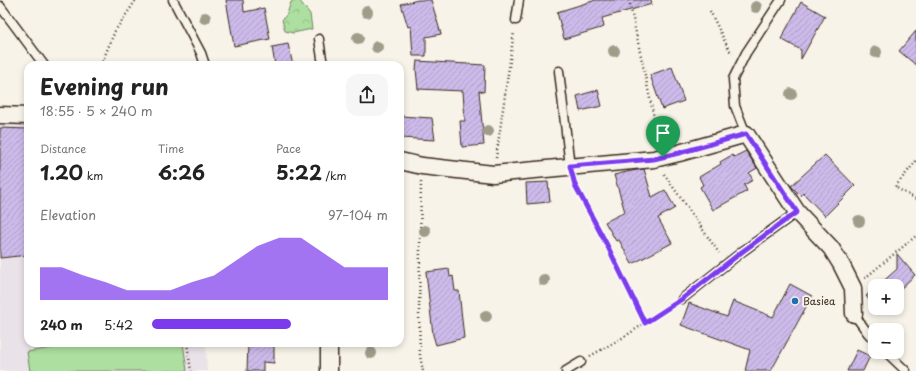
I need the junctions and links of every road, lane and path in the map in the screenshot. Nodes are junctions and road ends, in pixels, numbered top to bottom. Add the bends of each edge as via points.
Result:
1 (136, 0) edge
2 (173, 0) edge
3 (519, 0) edge
4 (629, 0) edge
5 (781, 0) edge
6 (0, 6) edge
7 (710, 11) dead end
8 (516, 20) joint
9 (319, 39) dead end
10 (41, 61) edge
11 (103, 61) edge
12 (204, 61) edge
13 (322, 61) edge
14 (742, 61) junction
15 (559, 71) dead end
16 (0, 115) edge
17 (24, 116) edge
18 (746, 134) junction
19 (658, 158) junction
20 (916, 161) edge
21 (404, 162) edge
22 (422, 166) junction
23 (570, 166) junction
24 (494, 174) junction
25 (916, 200) edge
26 (797, 212) junction
27 (916, 236) edge
28 (726, 264) junction
29 (853, 288) junction
30 (682, 299) joint
31 (854, 314) joint
32 (645, 323) junction
33 (868, 333) edge
34 (188, 347) edge
35 (329, 347) edge
36 (893, 359) edge
37 (581, 362) joint
38 (191, 371) edge
39 (329, 371) edge
40 (423, 371) edge
41 (566, 371) edge
42 (906, 371) edge

1 - 11 path via 115,31
2 - 12 lane
3 - 8 lane
4 - 19 path via 651,107
5 - 14 lane
6 - 10 lane
7 - 14 path via 729,50
8 - 24 path
9 - 13 lane
14 - 18 lane via 733,79 735,106
15 - 23 lane
16 - 17 street
18 - 19 street
18 - 26 street
19 - 23 street
19 - 28 path
20 - 25 path via 896,187
21 - 22 street
22 - 24 street
22 - 40 path via 419,312
23 - 24 street
23 - 32 path via 575,185
26 - 28 lane
26 - 29 street via 831,248
27 - 29 path
28 - 30 lane
29 - 31 street
30 - 32 path
31 - 33 lane
32 - 37 path
34 - 38 path
35 - 39 street
36 - 42 lane
37 - 41 lane

